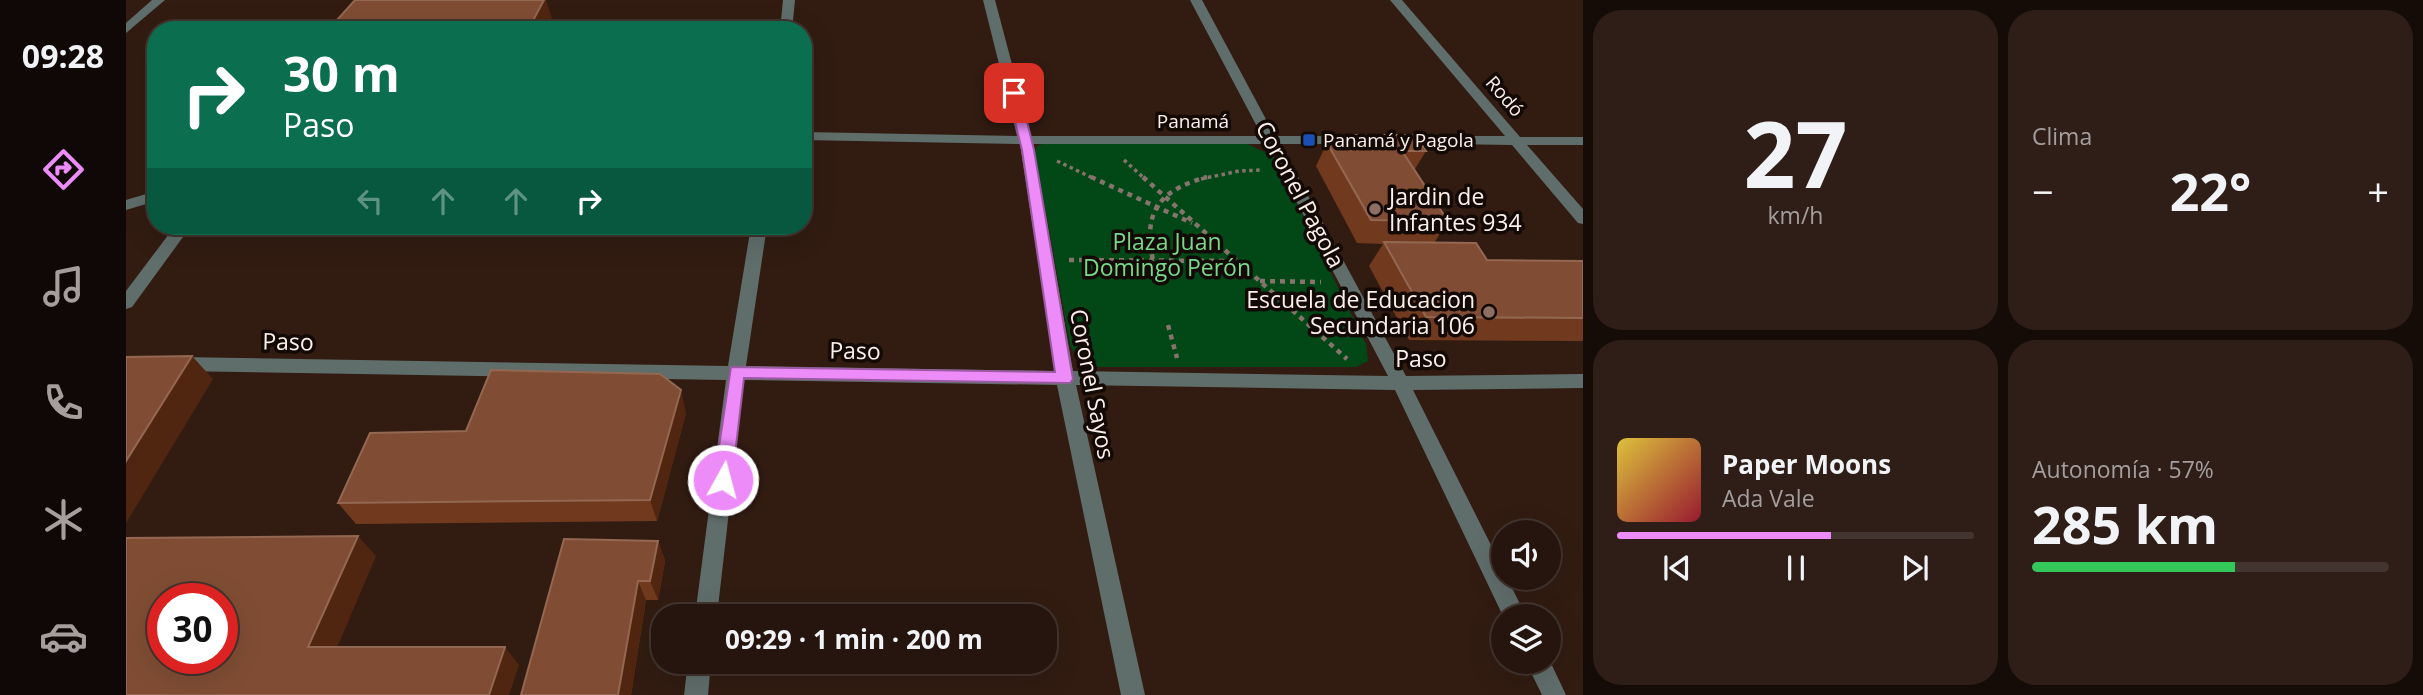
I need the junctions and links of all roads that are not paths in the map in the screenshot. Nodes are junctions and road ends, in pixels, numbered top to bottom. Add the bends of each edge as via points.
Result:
1 (159, 0) edge
2 (789, 0) edge
3 (989, 0) edge
4 (1196, 0) edge
5 (1396, 0) edge
6 (787, 21) edge
7 (126, 29) edge
8 (812, 136) edge
9 (1026, 140) junction
10 (1273, 140) junction
11 (1518, 140) junction
12 (1583, 141) edge
13 (147, 199) edge
14 (126, 205) edge
15 (1583, 219) edge
16 (176, 235) edge
17 (758, 235) edge
18 (126, 303) edge
19 (154, 364) edge
20 (736, 372) junction
21 (1065, 379) junction
22 (1583, 381) edge
23 (1400, 382) junction
24 (707, 604) edge
25 (1509, 604) edge
26 (699, 674) edge
27 (1544, 674) edge
28 (696, 695) edge
29 (1133, 695) edge
30 (1554, 695) edge

1 - 7 street
2 - 6 street
3 - 9 street, Coronel Sayos
4 - 10 street, Coronel Pagola
5 - 11 street, Rodó
8 - 9 street, Panamá
9 - 10 street, Panamá
9 - 21 street, Coronel Sayos
10 - 11 street, Panamá
10 - 23 street, Coronel Pagola
11 - 12 street, Panamá
11 - 15 street, Rodó
13 - 14 street
16 - 18 street
17 - 20 street
19 - 20 street, Paso
20 - 21 street, Paso
20 - 24 street
21 - 23 street, Paso
21 - 29 street, Coronel Sayos
22 - 23 street, Paso
23 - 25 street, Coronel Pagola
26 - 28 street
27 - 30 street

